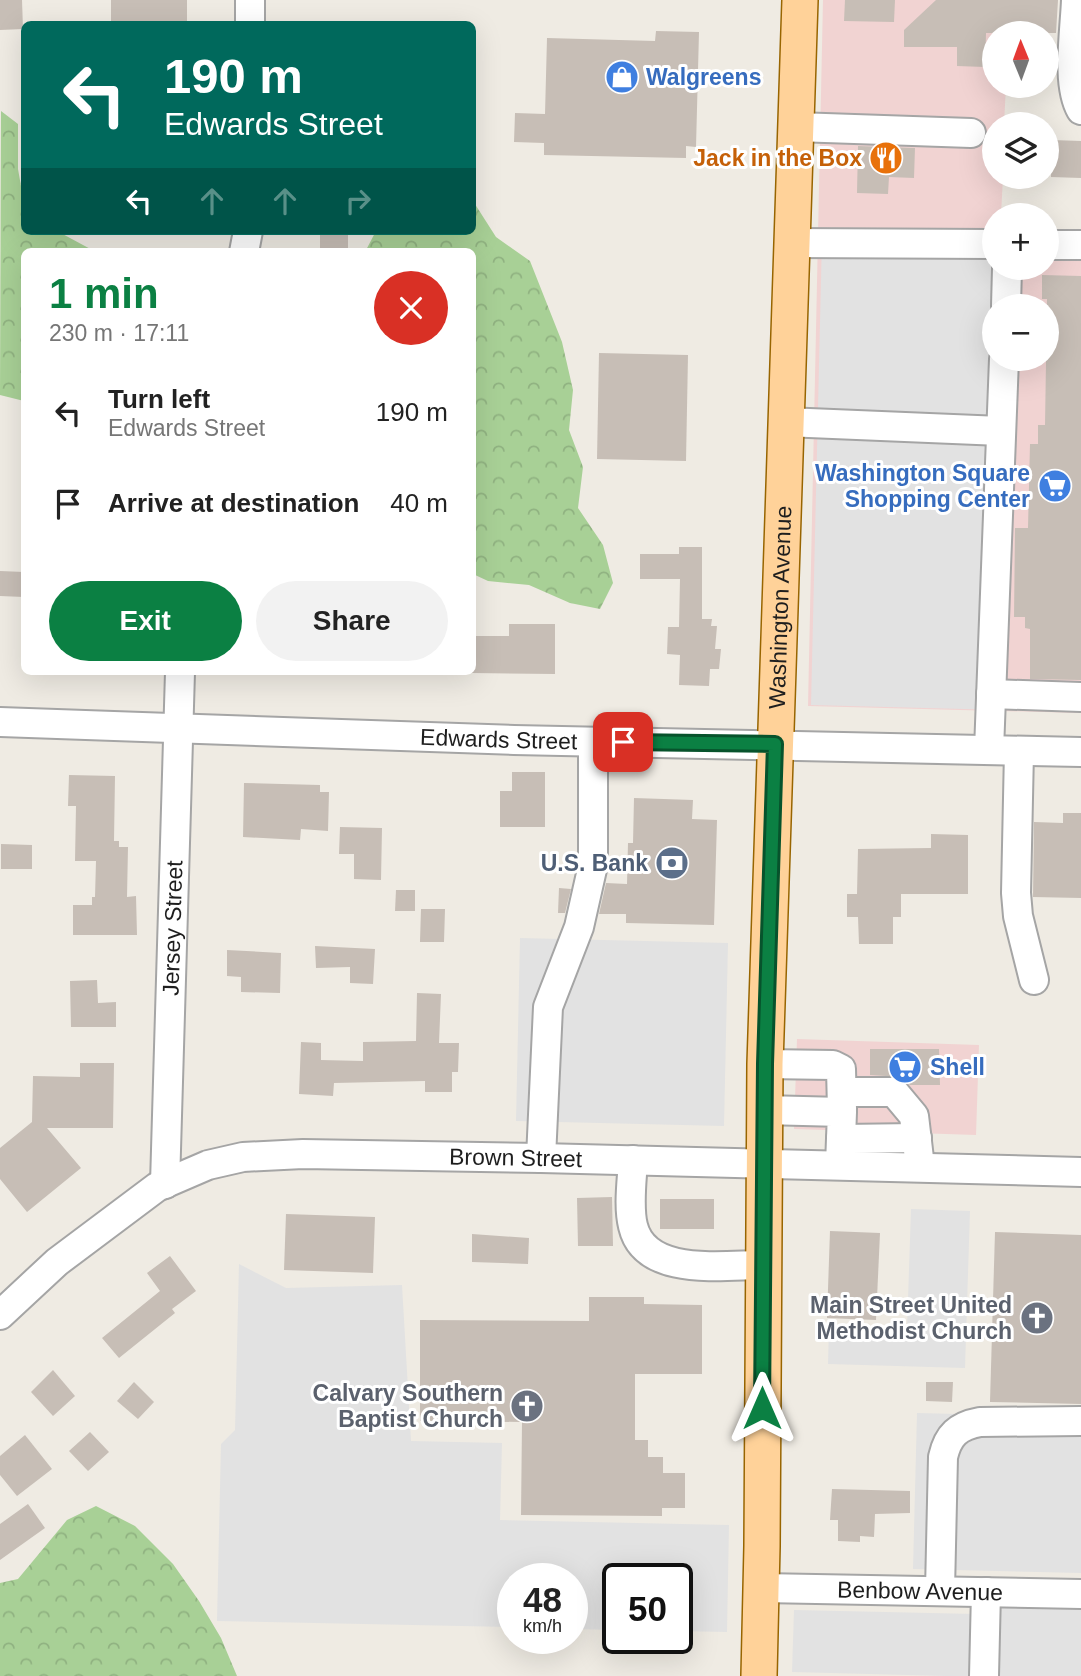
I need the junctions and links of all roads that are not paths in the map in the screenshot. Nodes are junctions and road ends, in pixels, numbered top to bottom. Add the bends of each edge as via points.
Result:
1 (250, 0) edge
2 (800, 0) edge
3 (1076, 0) edge
4 (250, 21) edge
5 (1081, 110) edge
6 (796, 127) junction
7 (971, 133) dead end
8 (792, 243) junction
9 (982, 244) edge
10 (1059, 245) edge
11 (1081, 245) edge
12 (1004, 371) edge
13 (785, 422) junction
14 (1001, 431) junction
15 (180, 675) edge
16 (991, 694) junction
17 (1081, 697) edge
18 (0, 722) edge
19 (178, 728) junction
20 (593, 742) junction
21 (775, 744) junction
22 (989, 750) junction
23 (1019, 751) junction
24 (1081, 751) edge
25 (1034, 980) dead end
26 (765, 1064) junction
27 (764, 1110) junction
28 (841, 1127) junction
29 (917, 1138) junction
30 (541, 1158) junction
31 (633, 1160) junction
32 (763, 1162) junction
33 (920, 1167) junction
34 (1081, 1172) edge
35 (165, 1184) junction
36 (763, 1265) junction
37 (0, 1315) edge
38 (1081, 1421) edge
39 (761, 1588) junction
40 (940, 1590) junction
41 (986, 1592) junction
42 (1081, 1594) edge
43 (759, 1676) edge
44 (984, 1676) edge

1 - 4 street
2 - 6 main road, Washington Avenue
3 - 5 street via 1073,84
6 - 7 street
6 - 8 main road, Washington Avenue
8 - 9 street
8 - 13 main road, Washington Avenue
10 - 11 street
12 - 14 street
13 - 14 street
13 - 21 main road, Washington Avenue
14 - 16 street
15 - 19 street, Jersey Street
16 - 17 street
16 - 22 street
18 - 19 street, Edwards Street
19 - 20 street, Edwards Street
19 - 35 street, Jersey Street
20 - 21 street, Edwards Street
20 - 30 street via 593,865 579,927 548,1007
21 - 22 street, Edwards Street
21 - 26 main road, Washington Avenue
22 - 23 street, Edwards Street
23 - 24 street, Edwards Street
23 - 25 street via 1016,893
26 - 27 main road, Washington Avenue
26 - 28 street via 834,1065 841,1069
27 - 28 street
27 - 32 main road, Washington Avenue
28 - 29 street
28 - 29 street via 894,1092 915,1116
28 - 32 street, Brown Street
28 - 33 street, Brown Street
29 - 33 street
30 - 31 street, Brown Street
30 - 35 street, Brown Street via 243,1157 208,1165
31 - 32 street, Brown Street
31 - 36 street via 632,1223 637,1238 651,1254 674,1264
32 - 36 main road, Washington Avenue
33 - 34 street, Brown Street
35 - 37 street, Brown Street via 57,1262
36 - 39 main road, Washington Avenue
38 - 40 street via 980,1422 952,1433 943,1457
39 - 40 street, Benbow Avenue
39 - 43 main road, Washington Avenue
40 - 41 street, Benbow Avenue
41 - 42 street, Benbow Avenue
41 - 44 street

